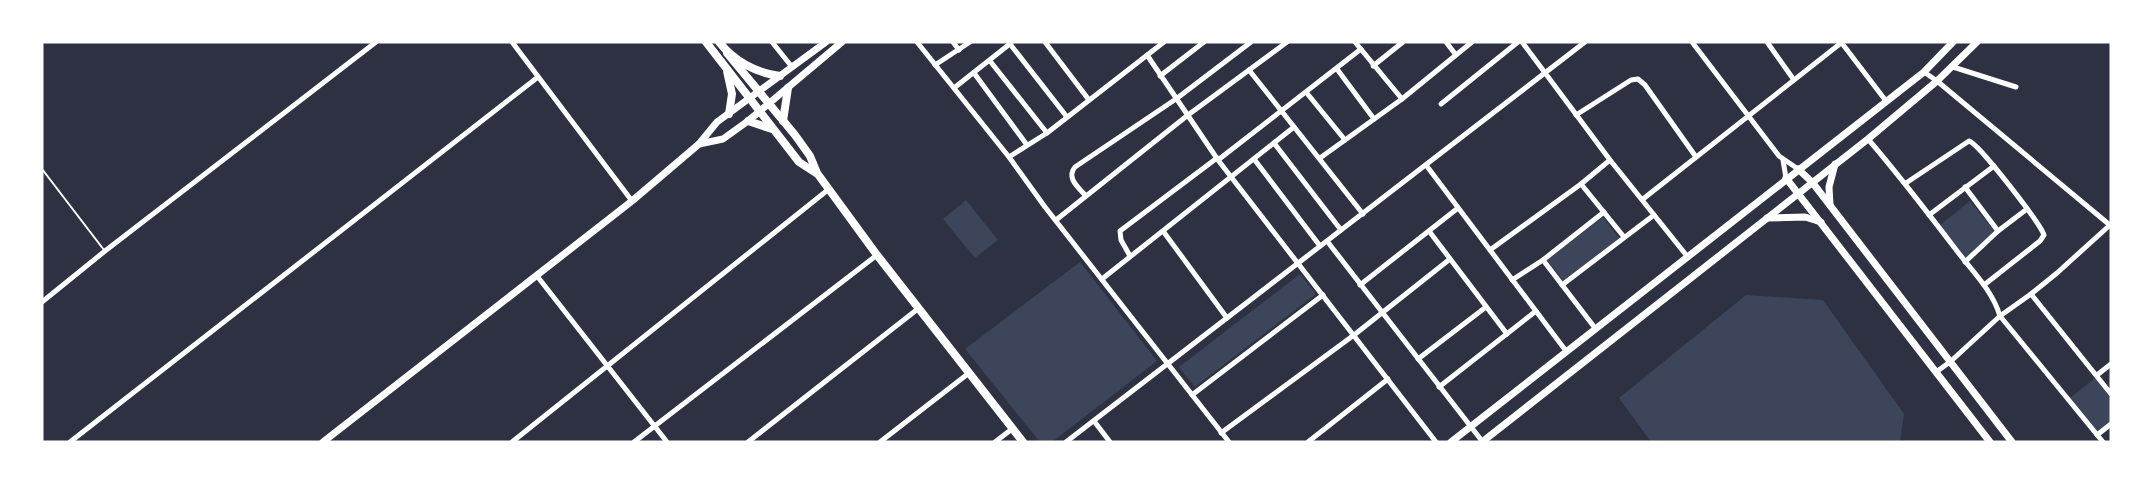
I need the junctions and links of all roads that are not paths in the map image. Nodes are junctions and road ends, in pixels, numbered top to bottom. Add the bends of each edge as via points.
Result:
1 (376, 42) edge
2 (512, 42) edge
3 (706, 42) edge
4 (719, 42) edge
5 (772, 42) edge
6 (826, 42) edge
7 (842, 42) edge
8 (916, 42) edge
9 (953, 42) edge
10 (970, 42) edge
11 (1045, 42) edge
12 (1164, 42) edge
13 (1204, 42) edge
14 (1251, 42) edge
15 (1287, 42) edge
16 (1355, 42) edge
17 (1403, 42) edge
18 (1446, 42) edge
19 (1472, 42) edge
20 (1520, 42) edge
21 (1585, 42) edge
22 (1692, 42) edge
23 (1767, 42) edge
24 (1841, 42) edge
25 (1953, 42) edge
26 (1977, 42) edge
27 (1011, 43) edge
28 (1361, 49) junction
29 (959, 50) junction
30 (727, 53) junction
31 (1147, 55) junction
32 (1456, 55) junction
33 (990, 61) junction
34 (935, 65) junction
35 (1373, 66) junction
36 (792, 67) junction
37 (1953, 67) junction
38 (726, 68) junction
39 (1337, 69) junction
40 (1249, 70) junction
41 (1924, 72) junction
42 (974, 73) junction
43 (1545, 73) junction
44 (780, 76) junction
45 (1161, 76) junction
46 (538, 77) junction
47 (1794, 80) junction
48 (1937, 81) junction
49 (2016, 87) dead end
50 (788, 88) junction
51 (954, 88) junction
52 (759, 92) junction
53 (1306, 92) junction
54 (751, 99) junction
55 (1176, 99) junction
56 (1401, 99) junction
57 (1089, 100) junction
58 (1886, 101) junction
59 (770, 104) junction
60 (1441, 104) dead end
61 (760, 111) junction
62 (1283, 112) junction
63 (729, 114) junction
64 (1188, 115) junction
65 (1576, 116) junction
66 (1748, 116) junction
67 (1067, 117) junction
68 (1374, 118) junction
69 (748, 121) junction
70 (783, 121) junction
71 (1294, 127) junction
72 (774, 129) junction
73 (1047, 133) junction
74 (1868, 139) junction
75 (1345, 140) junction
76 (1274, 143) junction
77 (699, 144) junction
78 (1027, 145) junction
79 (1010, 157) junction
80 (1696, 157) junction
81 (1320, 158) junction
82 (1217, 159) junction
83 (1254, 159) junction
84 (1610, 160) junction
85 (1783, 160) junction
86 (1836, 164) junction
87 (1426, 165) junction
88 (1994, 166) junction
89 (42, 169) edge
90 (1798, 169) junction
91 (817, 173) junction
92 (1231, 177) junction
93 (1786, 178) junction
94 (1812, 182) junction
95 (1906, 183) junction
96 (1581, 184) junction
97 (1965, 187) junction
98 (829, 189) junction
99 (1798, 193) junction
100 (1086, 196) junction
101 (1643, 199) junction
102 (632, 201) junction
103 (1830, 206) junction
104 (1458, 208) junction
105 (2027, 209) junction
106 (1604, 212) junction
107 (1363, 214) junction
108 (1654, 214) junction
109 (1929, 214) junction
110 (1766, 218) junction
111 (1056, 220) junction
112 (1821, 222) junction
113 (2110, 226) edge
114 (1341, 230) junction
115 (1163, 231) junction
116 (1429, 231) junction
117 (1998, 231) junction
118 (1624, 237) junction
119 (1327, 241) junction
120 (1320, 246) junction
121 (1490, 250) junction
122 (105, 251) junction
123 (877, 255) junction
124 (1130, 256) junction
125 (1687, 256) junction
126 (1450, 259) junction
127 (1543, 260) junction
128 (1965, 262) junction
129 (1299, 263) junction
130 (537, 276) junction
131 (1102, 279) junction
132 (1512, 280) junction
133 (1360, 285) junction
134 (1562, 285) junction
135 (1984, 285) junction
136 (2031, 294) junction
137 (1323, 295) junction
138 (42, 302) edge
139 (1486, 307) junction
140 (919, 308) junction
141 (1536, 311) junction
142 (1382, 313) junction
143 (2000, 316) junction
144 (1227, 318) junction
145 (1595, 328) junction
146 (1507, 334) junction
147 (1354, 335) junction
148 (1566, 351) junction
149 (1418, 359) junction
150 (1950, 362) junction
151 (1168, 364) junction
152 (2111, 364) edge
153 (607, 366) junction
154 (1936, 372) junction
155 (969, 373) junction
156 (2097, 375) junction
157 (1388, 379) junction
158 (1439, 387) junction
159 (2111, 394) edge
160 (1192, 395) junction
161 (1094, 421) junction
162 (2111, 424) edge
163 (654, 426) junction
164 (1470, 426) junction
165 (1012, 429) junction
166 (1221, 433) junction
167 (2097, 435) junction
168 (70, 442) edge
169 (324, 442) edge
170 (512, 442) edge
171 (634, 442) edge
172 (667, 442) edge
173 (748, 442) edge
174 (880, 442) edge
175 (995, 442) edge
176 (1023, 442) edge
177 (1066, 442) edge
178 (1110, 442) edge
179 (1229, 442) edge
180 (1308, 442) edge
181 (1436, 442) edge
182 (1450, 442) edge
183 (1482, 442) edge
184 (1990, 442) edge
185 (2012, 442) edge
186 (2103, 442) edge

1 - 122 street
2 - 46 street
3 - 38 main road
4 - 30 main road
5 - 36 street
6 - 36 street
7 - 50 street
8 - 34 street
9 - 29 street
10 - 29 street
11 - 57 street
12 - 31 street
13 - 45 street
14 - 55 street
15 - 40 street
16 - 28 street
17 - 35 street
18 - 32 street
19 - 32 street
20 - 43 street
20 - 60 street
21 - 43 street
22 - 66 street
23 - 47 street
24 - 47 street
24 - 58 street
25 - 41 street
26 - 37 street
27 - 33 street
27 - 67 street
28 - 35 street
28 - 39 street
29 - 34 street
30 - 44 main road via 754,70
30 - 52 main road
31 - 45 street
31 - 57 street
32 - 56 street
33 - 42 street
33 - 73 street
34 - 51 street
35 - 56 street
36 - 44 street
37 - 48 street
37 - 49 street
38 - 54 main road
38 - 63 main road via 732,94
39 - 53 street
39 - 68 street
40 - 62 street
40 - 64 street
41 - 48 street
41 - 58 street
42 - 51 street
42 - 78 street
43 - 65 street
43 - 87 street
44 - 52 street
45 - 55 street
46 - 102 street
46 - 168 street
47 - 66 street
48 - 74 street
48 - 113 street
50 - 59 street
50 - 70 main road
51 - 79 street
52 - 54 street
52 - 59 main road
53 - 62 street
53 - 75 street
54 - 61 main road
54 - 63 street
55 - 64 street
55 - 100 street via 1071,171
56 - 68 street
57 - 67 street
58 - 90 street
59 - 61 street
59 - 70 main road
61 - 69 street
61 - 72 main road
62 - 71 street
62 - 82 street
63 - 77 street
64 - 82 street
64 - 100 street
65 - 80 street via 1638,79
65 - 84 street
66 - 80 street
66 - 85 street
67 - 73 street
68 - 75 street
69 - 72 main road
69 - 77 street via 723,139
70 - 91 main road via 810,156
71 - 76 street
71 - 81 street
72 - 91 main road via 799,162
73 - 78 street
74 - 86 street
74 - 95 street
75 - 81 street
76 - 83 street
76 - 114 street
77 - 102 street
78 - 79 street
79 - 111 street
80 - 101 street
81 - 107 street
82 - 92 street
82 - 124 street via 1120,231 1120,240
83 - 92 street
83 - 120 street
84 - 96 street
84 - 101 street
85 - 90 street
85 - 93 street
86 - 94 street
86 - 103 street via 1829,187
87 - 104 street
87 - 107 street
88 - 95 street via 1969,141
88 - 97 street
88 - 105 street
89 - 122 lane
90 - 93 street
90 - 94 street
91 - 98 main road
92 - 115 street
92 - 129 street
93 - 99 street
93 - 125 street
94 - 99 street
94 - 103 street
95 - 109 street
96 - 106 street
96 - 121 street
97 - 109 street
97 - 117 street
98 - 123 main road
98 - 153 street
99 - 110 street
99 - 112 street
100 - 111 street
101 - 108 street
102 - 130 street
103 - 150 street
104 - 116 street
104 - 121 street
105 - 117 street
105 - 135 street via 2043,237
106 - 118 street
106 - 127 street
107 - 114 street
108 - 118 street
108 - 125 street
109 - 128 street
110 - 112 street via 1805,217
110 - 183 street
111 - 131 street
112 - 154 street
113 - 136 street
114 - 119 street
115 - 124 street
115 - 144 street
116 - 126 street
116 - 133 street
117 - 128 street
118 - 134 street
119 - 120 street
119 - 133 street
120 - 129 street
121 - 132 street
122 - 138 street
123 - 140 main road
123 - 163 street
124 - 131 street
125 - 145 street
126 - 139 street
126 - 142 street
127 - 132 street
127 - 134 street
128 - 135 street
129 - 137 street
129 - 144 street
130 - 153 street
130 - 169 street
131 - 151 street
132 - 141 street
133 - 142 street
134 - 145 street
135 - 143 street
136 - 143 street
136 - 156 street
137 - 147 street
137 - 160 street
139 - 146 street
139 - 149 street
140 - 155 main road
140 - 173 street
141 - 146 street
141 - 148 street
142 - 147 street
142 - 149 street
143 - 150 street
143 - 167 street
144 - 151 street
145 - 148 street
146 - 158 street
147 - 157 street
147 - 166 street
148 - 164 street
149 - 158 street
150 - 154 street
150 - 185 street
151 - 160 street
151 - 161 street
152 - 156 street
153 - 163 street
153 - 170 street
154 - 184 street
155 - 165 main road
155 - 174 street
156 - 159 street
157 - 180 street
157 - 181 street
158 - 164 street
160 - 166 street
161 - 177 street
161 - 178 street
162 - 167 street
163 - 171 street
163 - 172 street
164 - 182 street
164 - 183 street
165 - 175 street
165 - 176 main road
166 - 179 street
167 - 186 street

